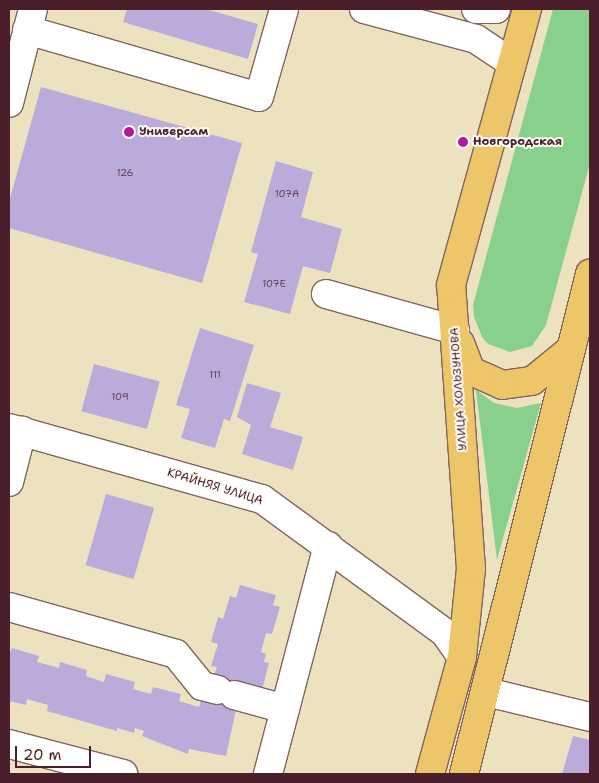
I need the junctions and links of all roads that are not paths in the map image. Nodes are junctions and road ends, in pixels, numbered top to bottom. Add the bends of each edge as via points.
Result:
1 (284, 9) edge
2 (364, 9) edge
3 (476, 9) edge
4 (496, 9) edge
5 (527, 9) edge
6 (30, 19) edge
7 (512, 63) junction
8 (9, 103) edge
9 (590, 274) edge
10 (326, 294) dead end
11 (455, 330) junction
12 (570, 350) junction
13 (16, 430) edge
14 (9, 482) edge
15 (328, 546) junction
16 (9, 607) edge
17 (462, 657) junction
18 (486, 692) junction
19 (285, 709) junction
20 (590, 717) edge
21 (9, 744) edge
22 (123, 774) edge
23 (268, 774) edge
24 (430, 774) edge
25 (464, 774) edge

1 - 6 street via 259,97
2 - 7 street via 476,38
3 - 4 street
5 - 7 main road, УЛИЦА ХОЛЬЗУНОВА
6 - 8 street
7 - 11 main road, УЛИЦА ХОЛЬЗУНОВА via 451,285
9 - 12 main road
10 - 11 street
11 - 12 main road via 471,371 502,385 532,381
11 - 17 main road, УЛИЦА ХОЛЬЗУНОВА via 471,569
12 - 18 main road
13 - 14 street
13 - 15 street, КРАЙНЯЯ УЛИЦА via 262,499
15 - 17 street, КРАЙНЯЯ УЛИЦА via 445,633
15 - 19 street
16 - 19 street via 176,654 202,686
17 - 24 main road, УЛИЦА ХОЛЬЗУНОВА
18 - 20 street
18 - 25 main road
19 - 23 street
21 - 22 street

